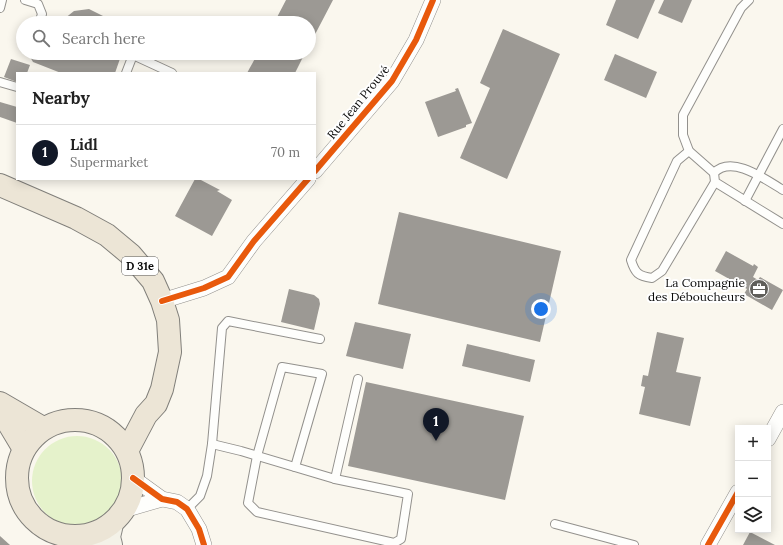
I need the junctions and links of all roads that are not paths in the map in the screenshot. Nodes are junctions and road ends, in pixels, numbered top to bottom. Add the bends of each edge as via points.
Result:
1 (2, 0) edge
2 (25, 0) edge
3 (433, 0) edge
4 (748, 0) edge
5 (0, 8) edge
6 (41, 16) edge
7 (131, 60) edge
8 (144, 60) edge
9 (126, 72) edge
10 (170, 72) edge
11 (0, 82) edge
12 (16, 87) edge
13 (783, 129) edge
14 (689, 151) junction
15 (316, 169) edge
16 (714, 173) junction
17 (759, 176) junction
18 (307, 180) edge
19 (715, 182) junction
20 (0, 186) edge
21 (783, 190) edge
22 (745, 201) junction
23 (783, 224) edge
24 (162, 301) junction
25 (320, 339) dead end
26 (358, 379) dead end
27 (0, 403) edge
28 (0, 409) edge
29 (783, 412) edge
30 (146, 415) junction
31 (43, 428) junction
32 (106, 428) junction
33 (771, 434) edge
34 (212, 444) junction
35 (24, 449) junction
36 (127, 451) junction
37 (258, 456) junction
38 (295, 467) junction
39 (134, 478) junction
40 (335, 479) junction
41 (735, 497) edge
42 (162, 499) junction
43 (187, 509) junction
44 (118, 517) junction
45 (555, 524) dead end
46 (88, 541) edge
47 (110, 545) edge
48 (204, 545) edge
49 (634, 545) edge
50 (708, 545) edge

1 - 5 lane
2 - 6 lane via 38,4
3 - 15 street, Rue Jean Prouvé via 416,40 392,80
4 - 14 lane via 741,8 683,115 683,135
7 - 9 lane
8 - 10 lane
11 - 12 lane
13 - 17 lane
14 - 16 lane
14 - 19 lane via 677,161 631,260 634,270 642,277 652,278 662,271
16 - 17 lane via 718,169 731,166
16 - 19 lane
17 - 21 lane
17 - 22 lane
18 - 24 street via 254,241 228,277 204,288
19 - 22 lane
20 - 24 main road, D 31e via 76,218 107,235 131,255 153,281
22 - 23 lane
24 - 30 main road, D 31e via 168,320 170,352 156,404
25 - 34 lane via 228,321 222,328
26 - 40 lane
27 - 31 main road
28 - 35 main road
29 - 33 street
30 - 32 main road
30 - 36 main road
31 - 32 main road via 75,419
31 - 35 main road
32 - 36 main road via 118,438
34 - 37 lane
34 - 43 lane via 207,476 200,496
35 - 46 main road via 17,467 16,485 22,503 32,519 47,530
36 - 39 main road
37 - 38 lane
37 - 38 lane via 282,366 322,374
37 - 40 lane via 248,503 257,512 394,543 401,538 408,494
38 - 40 lane
39 - 42 street
39 - 44 main road via 131,494
41 - 50 street
42 - 43 street via 177,502
42 - 44 street
43 - 48 street via 199,529
44 - 46 main road
44 - 47 main road via 109,537
45 - 49 lane

